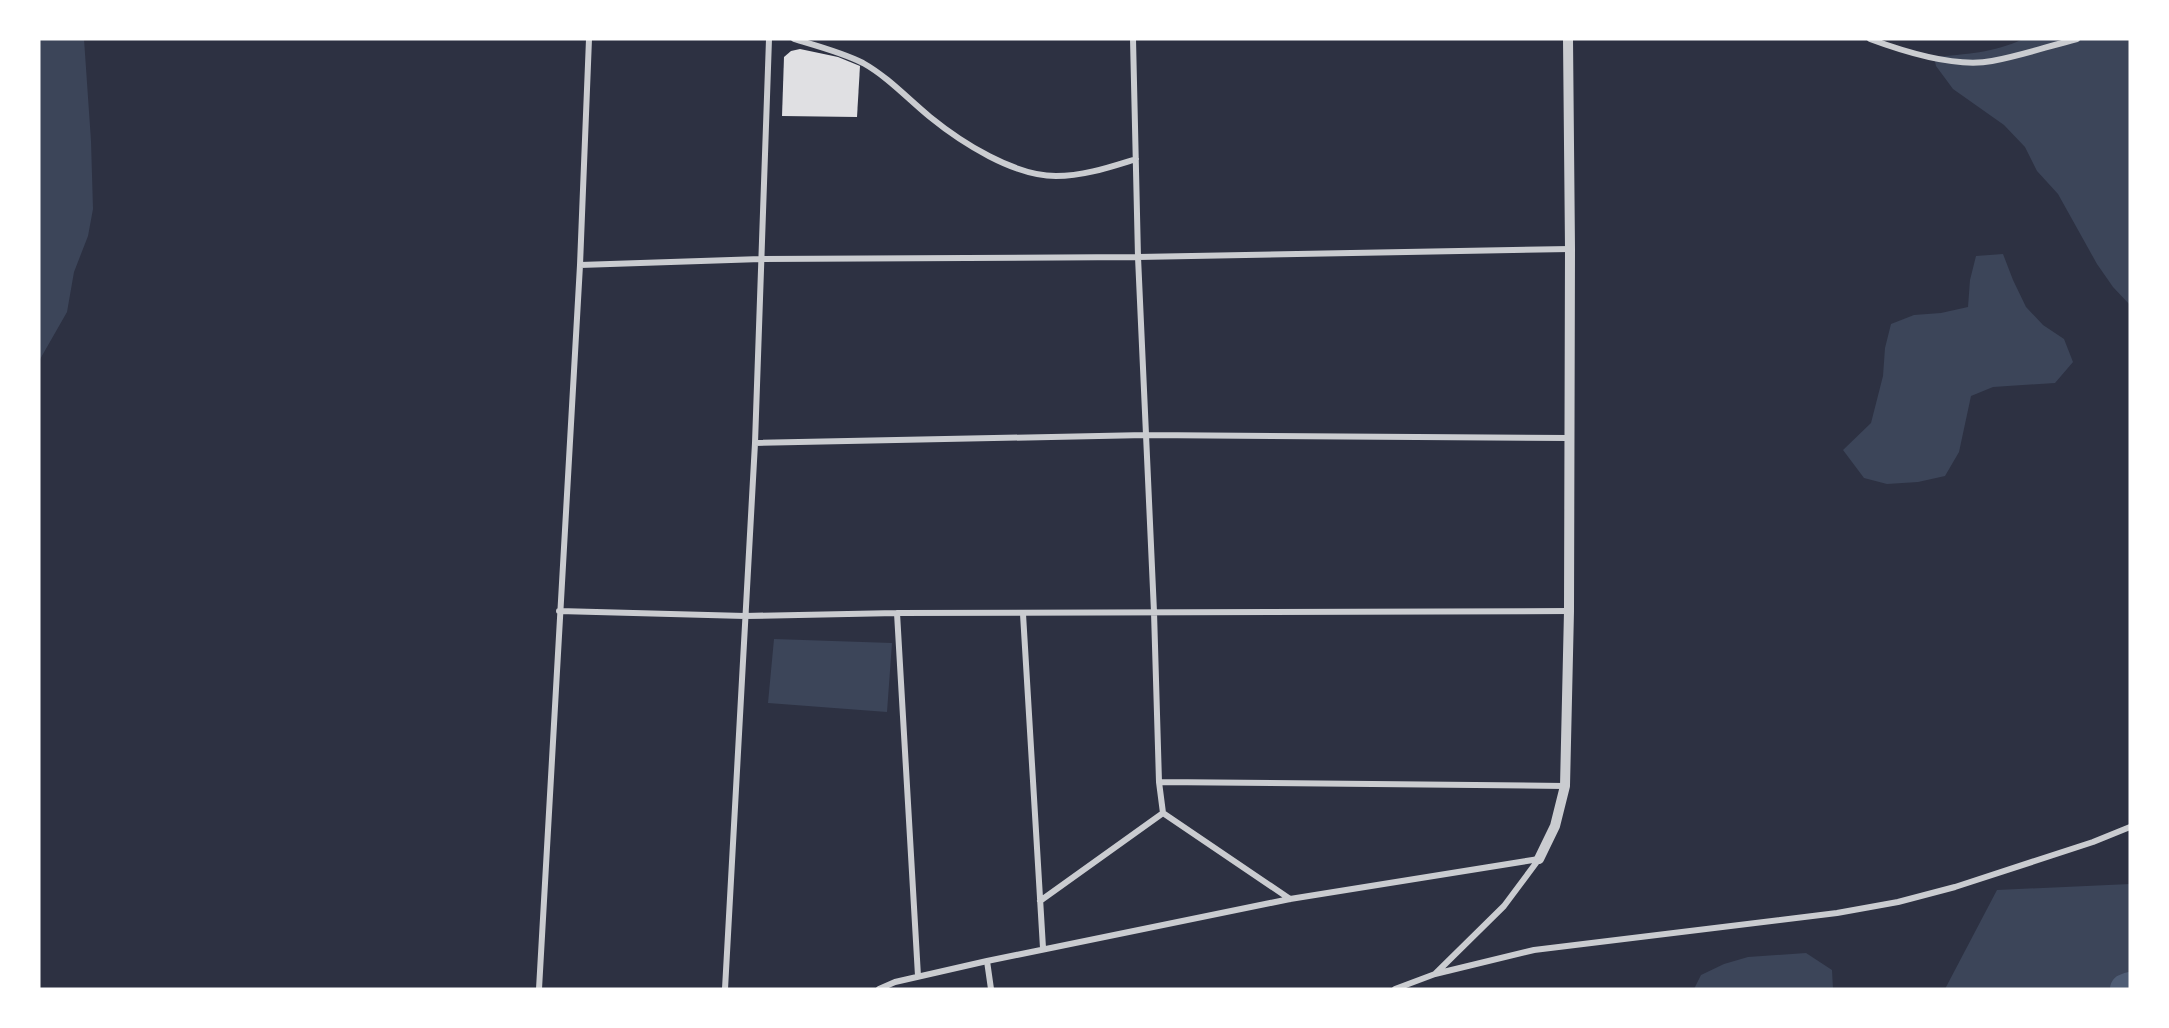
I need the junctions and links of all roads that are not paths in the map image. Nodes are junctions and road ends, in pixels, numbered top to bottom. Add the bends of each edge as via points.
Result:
1 (589, 39) edge
2 (769, 39) edge
3 (794, 39) edge
4 (1132, 39) edge
5 (1568, 39) edge
6 (1870, 39) edge
7 (2077, 39) edge
8 (1136, 159) junction
9 (1570, 249) junction
10 (1138, 256) junction
11 (761, 259) junction
12 (580, 265) junction
13 (1146, 435) junction
14 (1569, 438) junction
15 (755, 443) junction
16 (559, 611) junction
17 (1569, 611) junction
18 (1154, 612) junction
19 (897, 613) junction
20 (1023, 614) junction
21 (745, 616) junction
22 (1159, 782) junction
23 (1564, 786) junction
24 (1163, 813) junction
25 (2130, 827) edge
26 (1539, 859) junction
27 (1290, 898) junction
28 (1040, 901) junction
29 (1043, 948) junction
30 (987, 961) junction
31 (1435, 974) junction
32 (918, 976) junction
33 (539, 989) edge
34 (725, 989) edge
35 (879, 989) edge
36 (991, 989) edge
37 (1395, 989) edge

1 - 12 street
2 - 11 street
3 - 8 street via 863,63 890,81 932,119 971,145 1023,171 1083,175
4 - 8 street
5 - 9 street
6 - 7 street via 1946,60 1990,62
8 - 10 street
9 - 10 street
9 - 14 street
10 - 11 street
10 - 13 street
11 - 12 street
11 - 15 street
12 - 16 street
13 - 14 street
13 - 15 street
13 - 18 street
14 - 17 street
15 - 21 street
16 - 21 street
16 - 33 street
17 - 18 street
17 - 23 street
18 - 20 street
18 - 22 street
19 - 20 street
19 - 21 street
19 - 32 street
20 - 28 street
21 - 34 street
22 - 23 street
22 - 24 street
23 - 26 street via 1555,826
24 - 27 street
24 - 28 street
25 - 31 street via 1955,887 1898,902 1534,950
26 - 27 street
26 - 31 street via 1504,906
27 - 29 street
28 - 29 street
29 - 30 street
30 - 32 street
30 - 36 street
31 - 37 street
32 - 35 street

